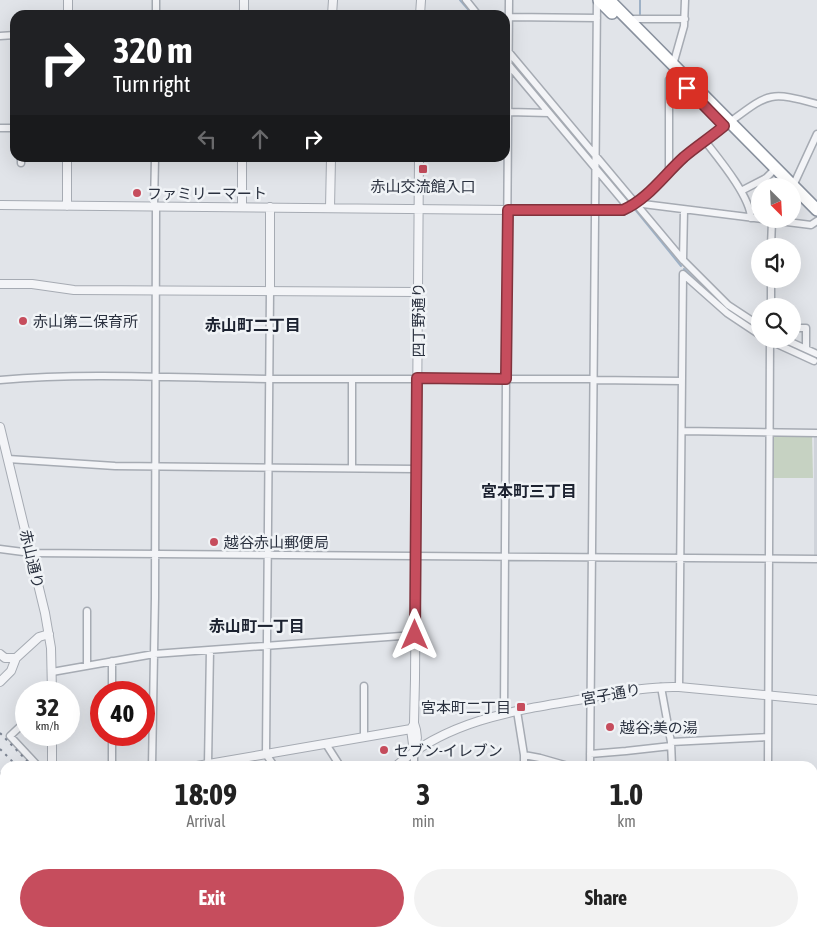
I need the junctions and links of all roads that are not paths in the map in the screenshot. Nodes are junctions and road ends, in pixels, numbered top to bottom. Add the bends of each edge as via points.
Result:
1 (466, 0) edge
2 (598, 0) edge
3 (609, 0) edge
4 (685, 0) edge
5 (474, 10) edge
6 (510, 18) edge
7 (597, 18) junction
8 (685, 18) junction
9 (631, 22) junction
10 (510, 53) edge
11 (510, 67) edge
12 (674, 70) junction
13 (817, 104) edge
14 (510, 112) edge
15 (549, 113) junction
16 (727, 124) junction
17 (817, 134) edge
18 (706, 141) junction
19 (596, 156) junction
20 (67, 162) edge
21 (155, 162) edge
22 (242, 162) edge
23 (331, 162) edge
24 (419, 162) edge
25 (508, 162) edge
26 (595, 168) junction
27 (672, 170) junction
28 (771, 173) junction
29 (777, 178) edge
30 (779, 178) edge
31 (795, 178) edge
32 (741, 191) junction
33 (801, 198) edge
34 (801, 202) edge
35 (0, 205) edge
36 (67, 206) junction
37 (155, 206) junction
38 (631, 206) junction
39 (242, 207) junction
40 (270, 208) junction
41 (330, 208) junction
42 (419, 209) junction
43 (508, 210) junction
44 (594, 210) junction
45 (684, 210) junction
46 (817, 210) edge
47 (751, 214) edge
48 (751, 218) edge
49 (817, 220) edge
50 (801, 224) edge
51 (683, 260) junction
52 (0, 284) edge
53 (156, 290) junction
54 (270, 291) junction
55 (417, 292) junction
56 (751, 320) edge
57 (801, 328) edge
58 (751, 329) edge
59 (801, 347) edge
60 (769, 348) edge
61 (786, 348) edge
62 (806, 349) junction
63 (817, 354) edge
64 (814, 361) dead end
65 (156, 378) junction
66 (417, 378) junction
67 (270, 379) junction
68 (506, 379) junction
69 (0, 380) edge
70 (352, 380) junction
71 (593, 380) junction
72 (682, 381) junction
73 (0, 426) edge
74 (682, 431) junction
75 (769, 432) junction
76 (817, 432) edge
77 (3, 449) edge
78 (8, 460) junction
79 (155, 466) junction
80 (268, 467) junction
81 (352, 468) junction
82 (416, 469) junction
83 (0, 549) edge
84 (30, 553) junction
85 (155, 554) junction
86 (268, 555) junction
87 (415, 557) junction
88 (505, 557) junction
89 (592, 557) junction
90 (680, 558) junction
91 (768, 558) junction
92 (817, 559) edge
93 (87, 611) dead end
94 (49, 634) junction
95 (415, 635) junction
96 (267, 647) junction
97 (210, 650) junction
98 (0, 654) edge
99 (154, 654) junction
100 (16, 658) junction
101 (112, 660) junction
102 (87, 665) junction
103 (52, 672) junction
104 (52, 681) edge
105 (112, 681) edge
106 (0, 682) edge
107 (364, 686) dead end
108 (661, 687) junction
109 (679, 687) junction
110 (768, 696) junction
111 (591, 698) junction
112 (817, 700) edge
113 (517, 710) junction
114 (504, 714) junction
115 (413, 726) junction
116 (15, 731) edge
117 (768, 737) junction
118 (364, 738) junction
119 (15, 741) edge
120 (326, 744) junction
121 (671, 744) junction
122 (19, 746) edge
123 (52, 746) edge
124 (112, 746) edge
125 (414, 752) junction
126 (266, 754) junction
127 (590, 754) junction
128 (524, 755) junction
129 (33, 761) edge
130 (52, 761) edge
131 (112, 761) edge
132 (152, 761) edge
133 (208, 761) edge
134 (225, 761) edge
135 (271, 761) edge
136 (337, 761) edge
137 (402, 761) edge
138 (414, 761) edge
139 (524, 761) edge
140 (550, 761) edge
141 (590, 761) edge
142 (672, 761) edge
143 (768, 761) edge

1 - 5 street
2 - 7 street
2 - 12 highway
3 - 9 highway
4 - 8 street
6 - 7 street
7 - 19 street
8 - 9 street via 634,19
8 - 12 street
9 - 12 highway
10 - 19 street
11 - 15 street
12 - 16 highway
12 - 27 street via 669,80
13 - 16 street via 789,96 771,96
14 - 15 street
15 - 26 street
16 - 18 street
16 - 28 highway
16 - 30 highway
17 - 31 street
18 - 27 street
18 - 32 street
19 - 26 street
19 - 38 street
20 - 36 street
21 - 37 street
22 - 39 street
23 - 41 street
24 - 42 street, 四丁野通り
25 - 43 street
26 - 38 street
26 - 44 street
27 - 38 street
28 - 29 highway
28 - 32 street
32 - 47 street
33 - 46 highway
34 - 49 highway
35 - 36 street
36 - 37 street
37 - 39 street
37 - 53 street
38 - 44 street via 623,210
38 - 45 street
38 - 51 street
39 - 40 street
40 - 41 street
40 - 54 street
41 - 42 street
42 - 43 street
42 - 55 street, 四丁野通り
43 - 44 street
43 - 68 street
44 - 71 street
45 - 48 street
45 - 51 street
49 - 50 street via 811,225
51 - 56 street via 728,305
52 - 53 street via 32,284 74,290
53 - 54 street
53 - 65 street
54 - 55 street
54 - 67 street
55 - 66 street, 四丁野通り
57 - 62 street via 806,328
58 - 72 street via 727,313 683,274
59 - 62 street
60 - 75 street
61 - 64 street
62 - 63 street
65 - 67 street
65 - 69 street via 30,377
65 - 79 street
66 - 68 street
66 - 70 street
66 - 82 street, 四丁野通り
67 - 70 street
67 - 80 street
68 - 71 street
68 - 88 street
70 - 81 street
71 - 72 street
71 - 89 street
72 - 74 street
73 - 77 street, 赤山通り
74 - 75 street
74 - 90 street
75 - 76 street
75 - 91 street
77 - 78 street, 赤山通り
78 - 79 street
78 - 84 street, 赤山通り
79 - 80 street
79 - 85 street
80 - 81 street
80 - 86 street
81 - 82 street
82 - 87 street, 四丁野通り
83 - 84 street
84 - 85 street
84 - 94 street, 赤山通り
85 - 86 street
85 - 99 street
86 - 87 street
86 - 96 street
87 - 88 street
87 - 95 street, 四丁野通り
88 - 89 street
88 - 114 street
89 - 90 street
89 - 111 street
90 - 91 street
90 - 109 street
91 - 92 street
91 - 110 street
93 - 102 street
94 - 100 street via 38,637
94 - 103 street, 赤山通り
95 - 96 street
95 - 115 street, 四丁野通り
96 - 97 street
96 - 126 street
97 - 99 street
97 - 133 street
98 - 100 street via 5,658
99 - 101 street
99 - 132 street
100 - 106 street via 11,671
101 - 102 street
101 - 105 street
102 - 103 street
103 - 104 street, 赤山通り
107 - 118 street
108 - 109 street, 宮子通り
108 - 111 street, 宮子通り
108 - 121 street
109 - 110 street, 宮子通り
110 - 112 street, 宮子通り
110 - 117 street
111 - 113 street, 宮子通り
111 - 127 street
113 - 114 street, 宮子通り
113 - 128 street
114 - 125 street, 宮子通り via 458,728
115 - 118 street
115 - 125 street, 四丁野通り
116 - 119 street via 10,736
117 - 121 street
117 - 143 street
118 - 120 street
120 - 126 street
120 - 136 street
121 - 127 street
121 - 142 street
122 - 129 street
123 - 130 street
124 - 131 street
125 - 137 street, 宮子通り
125 - 138 street, 四丁野通り
126 - 134 street
126 - 135 street
127 - 141 street
128 - 139 street
128 - 140 street

